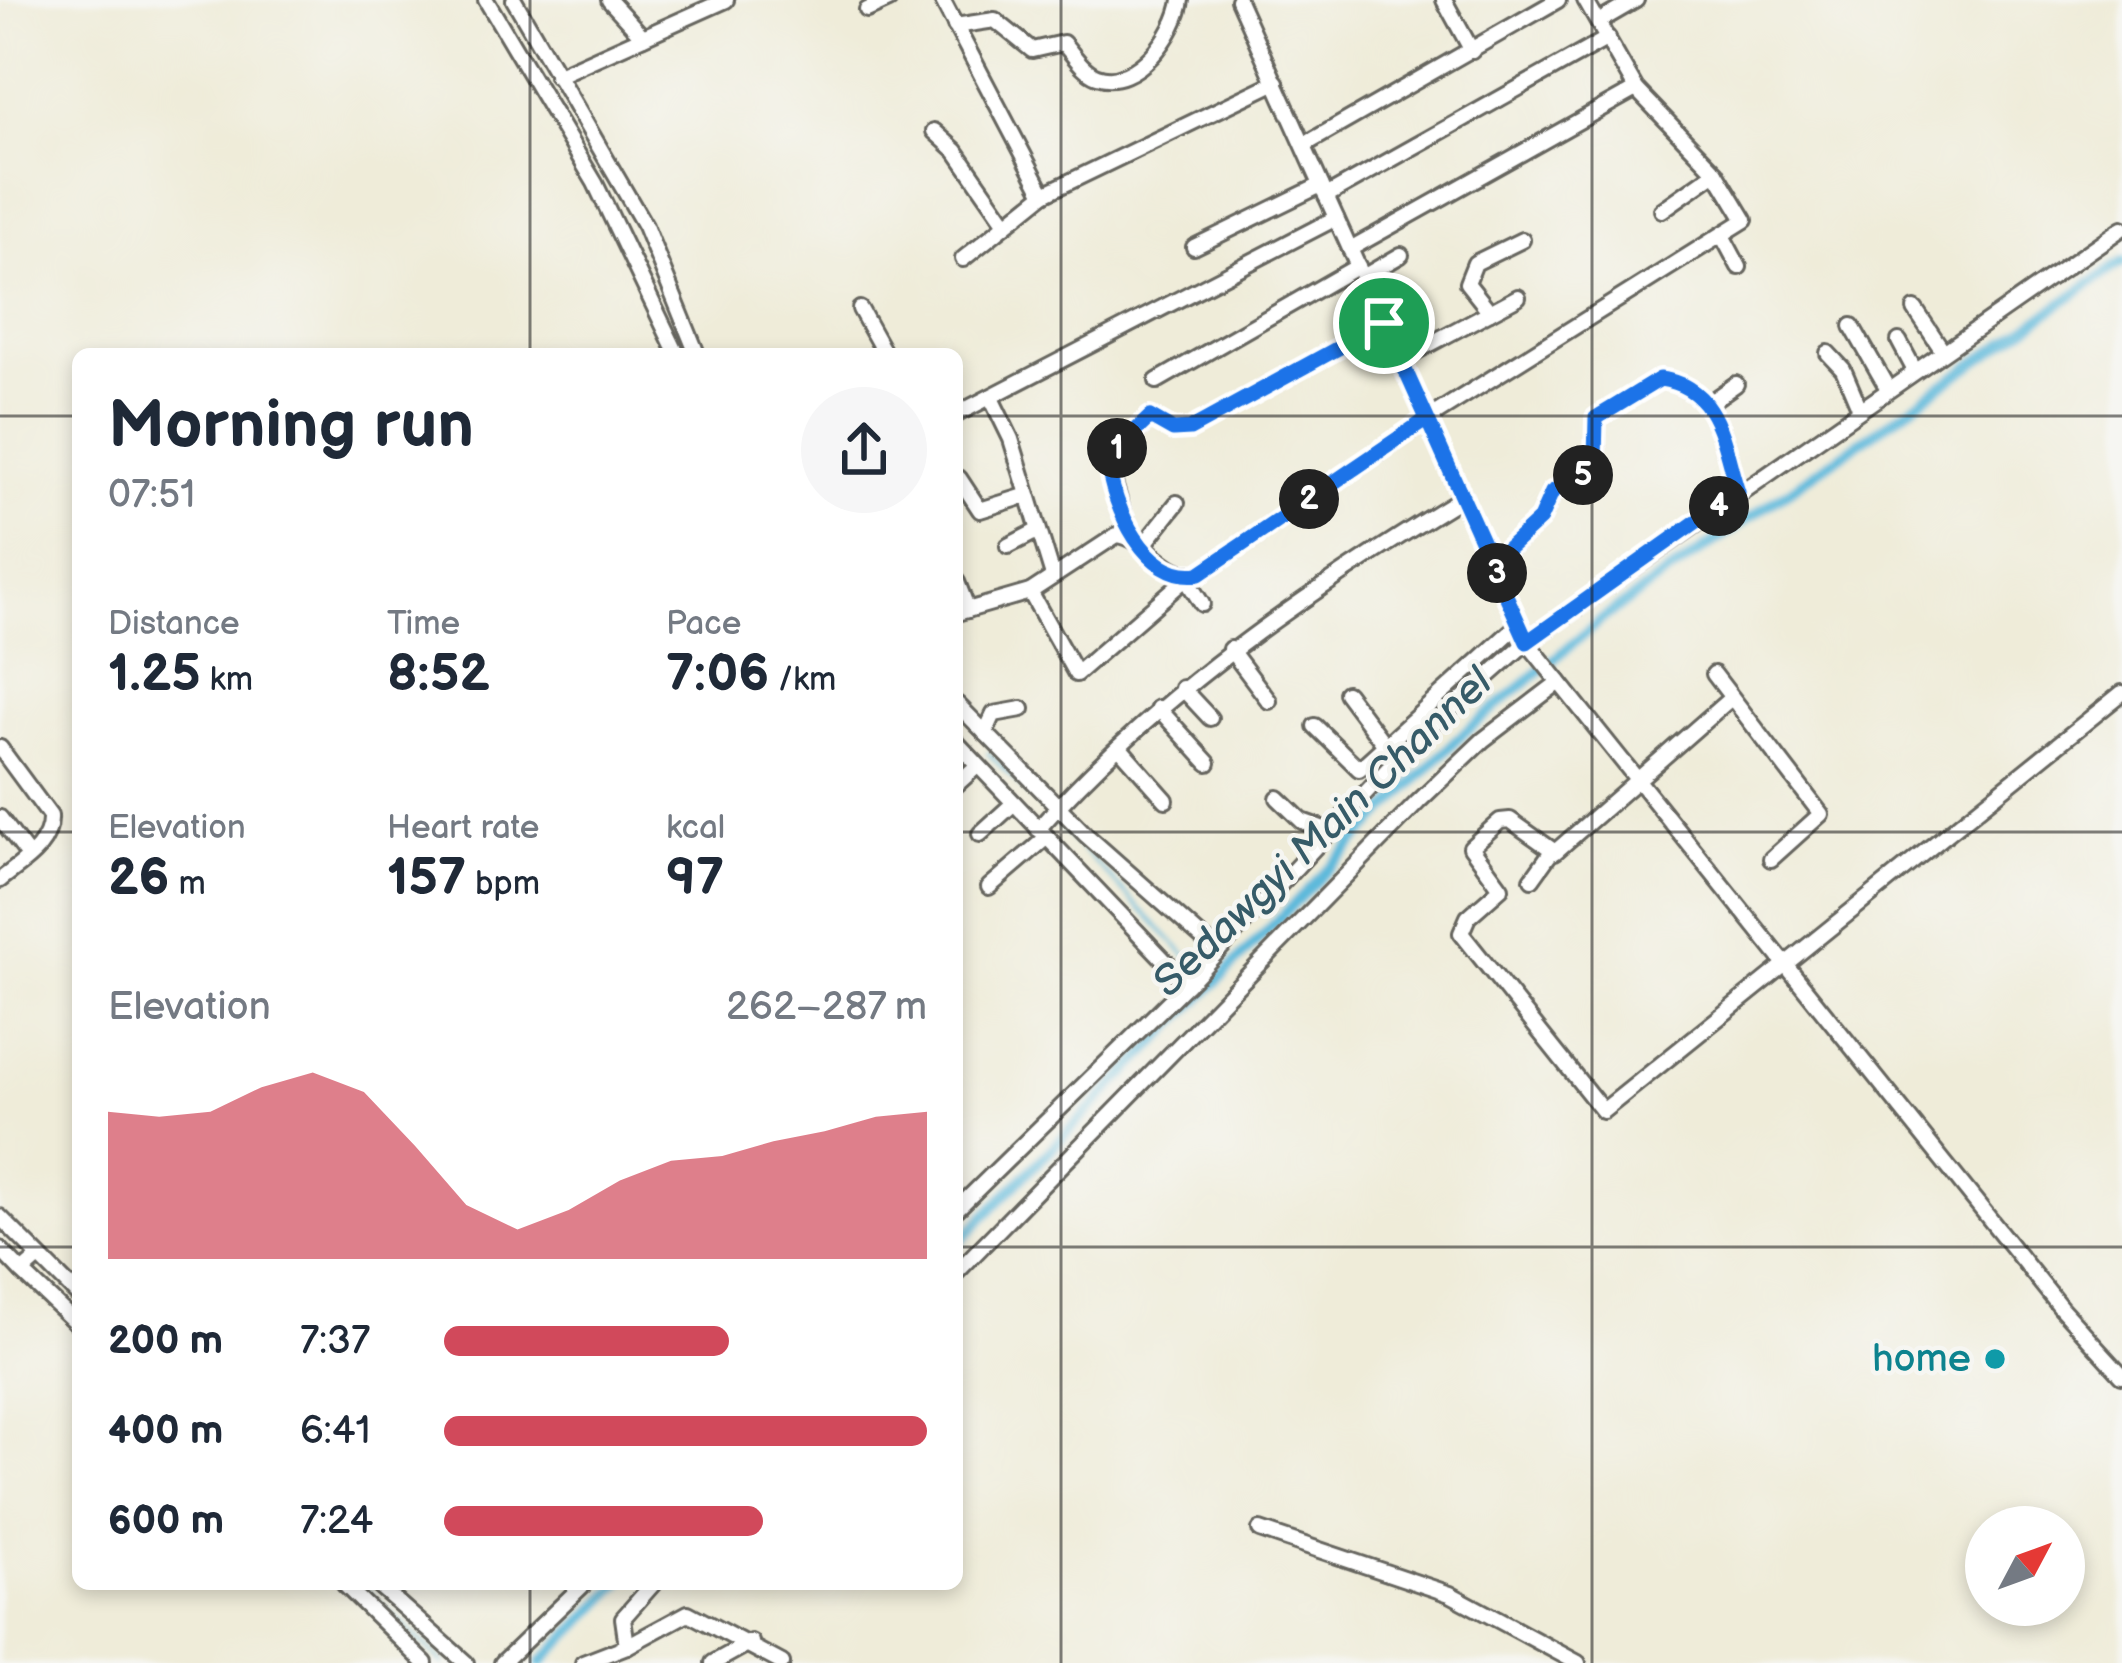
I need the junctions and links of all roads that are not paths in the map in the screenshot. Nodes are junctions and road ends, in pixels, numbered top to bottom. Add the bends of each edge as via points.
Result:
1 (486, 0) edge
2 (514, 0) edge
3 (609, 0) edge
4 (726, 0) edge
5 (889, 0) edge
6 (942, 0) edge
7 (1180, 0) edge
8 (1238, 0) edge
9 (1444, 0) edge
10 (1558, 0) edge
11 (1586, 0) edge
12 (1636, 0) edge
13 (867, 10) dead end
14 (1598, 22) junction
15 (956, 26) junction
16 (643, 37) junction
17 (1608, 38) junction
18 (1472, 51) junction
19 (559, 74) junction
20 (1276, 82) junction
21 (538, 85) junction
22 (1636, 89) junction
23 (934, 130) dead end
24 (1304, 145) junction
25 (1716, 172) junction
26 (1324, 190) junction
27 (1044, 194) junction
28 (1662, 210) dead end
29 (1336, 218) junction
30 (1006, 223) junction
31 (2122, 228) edge
32 (1724, 238) junction
33 (1522, 240) dead end
34 (1194, 247) dead end
35 (1351, 250) junction
36 (1401, 255) dead end
37 (964, 259) dead end
38 (1739, 267) dead end
39 (661, 268) junction
40 (1360, 272) junction
41 (639, 274) junction
42 (1518, 297) dead end
43 (860, 309) dead end
44 (1916, 309) dead end
45 (1490, 312) junction
46 (1384, 323) junction
47 (1852, 326) dead end
48 (1899, 341) dead end
49 (673, 348) edge
50 (694, 348) edge
51 (881, 348) edge
52 (1943, 351) junction
53 (1828, 353) dead end
54 (1400, 360) junction
55 (1915, 371) junction
56 (1157, 381) dead end
57 (1736, 384) dead end
58 (1888, 389) junction
59 (991, 398) junction
60 (1706, 405) junction
61 (1860, 410) junction
62 (963, 411) edge
63 (1427, 419) junction
64 (963, 484) edge
65 (1738, 492) junction
66 (1025, 496) junction
67 (1463, 497) junction
68 (1177, 503) dead end
69 (1133, 510) dead end
70 (1036, 531) junction
71 (1129, 533) junction
72 (1008, 546) dead end
73 (1143, 547) junction
74 (1492, 563) junction
75 (1052, 576) junction
76 (1189, 579) junction
77 (1030, 592) junction
78 (1202, 604) dead end
79 (963, 611) edge
80 (1519, 624) junction
81 (1530, 646) junction
82 (1230, 649) junction
83 (1714, 674) dead end
84 (1557, 679) junction
85 (1182, 688) junction
86 (1346, 693) dead end
87 (2122, 693) edge
88 (1731, 698) junction
89 (1269, 701) dead end
90 (1158, 708) junction
91 (1022, 709) dead end
92 (963, 710) edge
93 (1210, 718) dead end
94 (1316, 726) dead end
95 (1398, 729) junction
96 (985, 733) junction
97 (1411, 744) junction
98 (1119, 746) junction
99 (0, 748) edge
100 (1387, 748) junction
101 (963, 750) edge
102 (1208, 763) dead end
103 (977, 766) junction
104 (1635, 777) junction
105 (963, 779) edge
106 (1278, 798) dead end
107 (1166, 800) dead end
108 (1014, 803) junction
109 (1056, 810) junction
110 (0, 818) edge
111 (1042, 830) junction
112 (1327, 830) junction
113 (980, 834) dead end
114 (1552, 851) junction
115 (28, 856) junction
116 (1771, 859) dead end
117 (0, 880) edge
118 (1532, 880) dead end
119 (989, 886) dead end
120 (1211, 957) junction
121 (1786, 965) junction
122 (1190, 980) junction
123 (963, 1203) edge
124 (0, 1217) edge
125 (0, 1249) edge
126 (30, 1264) junction
127 (963, 1266) edge
128 (72, 1291) edge
129 (72, 1317) edge
130 (2122, 1375) edge
131 (1260, 1530) dead end
132 (350, 1590) edge
133 (384, 1590) edge
134 (578, 1590) edge
135 (648, 1590) edge
136 (752, 1642) junction
137 (627, 1646) junction
138 (425, 1663) edge
139 (466, 1663) edge
140 (502, 1663) edge
141 (583, 1663) edge
142 (713, 1663) edge
143 (782, 1663) edge
144 (1578, 1663) edge

1 - 21 street
2 - 19 street
3 - 16 street
4 - 16 street
5 - 13 street
6 - 15 street
7 - 15 street via 1157,50 1110,79 1092,75 1063,43 1031,50 995,20
8 - 20 street
9 - 18 street
10 - 18 street
11 - 14 street
12 - 14 street
14 - 17 street
15 - 27 street
16 - 19 street
17 - 22 street
17 - 26 street
18 - 24 street
19 - 21 street
19 - 39 street
20 - 24 street
20 - 27 street
21 - 41 street
22 - 25 street
22 - 35 street
23 - 30 street
24 - 26 street
25 - 28 street
25 - 32 street via 1745,220
26 - 29 street
26 - 34 street
27 - 30 street
29 - 35 street
29 - 59 street
30 - 37 street
31 - 52 street
32 - 38 street
32 - 63 street
33 - 45 street via 1475,263 1467,283
35 - 40 street
36 - 40 street
39 - 41 street
39 - 50 street
40 - 46 street
40 - 56 street
41 - 49 street
42 - 45 street
43 - 51 street
44 - 52 street
45 - 54 street
46 - 54 street
46 - 71 street via 1190,429 1150,417 1110,455 1110,483
47 - 58 street
48 - 55 street
52 - 55 street
53 - 61 street
54 - 63 street
55 - 58 street
57 - 60 street
58 - 61 street
59 - 62 street
59 - 66 street
60 - 65 street via 1724,428
60 - 74 street via 1660,379 1608,409 1596,418 1595,461 1586,473 1552,492 1540,519
61 - 65 street
63 - 67 street
63 - 76 street
64 - 66 street via 980,510
65 - 81 street
66 - 70 street
67 - 74 street
67 - 82 street
68 - 73 street
69 - 71 street
70 - 72 street
70 - 75 street
71 - 73 street
71 - 75 street
73 - 76 street
74 - 80 street
75 - 77 street
76 - 77 street via 1076,674
76 - 78 street
77 - 79 street
80 - 81 street
80 - 95 street
81 - 84 street
81 - 97 street
82 - 85 street
82 - 89 street
83 - 88 street
84 - 104 street
84 - 127 street via 1418,802
85 - 90 street
85 - 93 street
86 - 100 street
87 - 121 street
88 - 104 street
88 - 116 street via 1821,814
90 - 98 street
90 - 102 street
91 - 96 street via 994,714
92 - 96 street
94 - 100 street via 1359,769
95 - 97 street
95 - 100 street
96 - 109 street
97 - 112 street
98 - 107 street
98 - 109 street
99 - 115 street via 50,816 46,840
101 - 103 street
103 - 105 street
103 - 108 street
104 - 114 street
104 - 121 street
106 - 112 street via 1302,821
108 - 111 street
108 - 113 street
109 - 111 street
109 - 120 street
110 - 115 street
111 - 119 street
111 - 122 street
112 - 120 street
114 - 118 street
114 - 121 street via 1505,819 1471,847 1501,888 1461,932 1603,1111
115 - 117 street
120 - 122 street
121 - 130 street
122 - 123 street
124 - 126 street
125 - 126 street
126 - 128 street
126 - 129 street
131 - 144 street via 1450,1594
132 - 138 street
133 - 139 street
134 - 140 street
135 - 137 street via 623,1618
136 - 137 street via 688,1613
136 - 142 street
136 - 143 street
137 - 141 street

